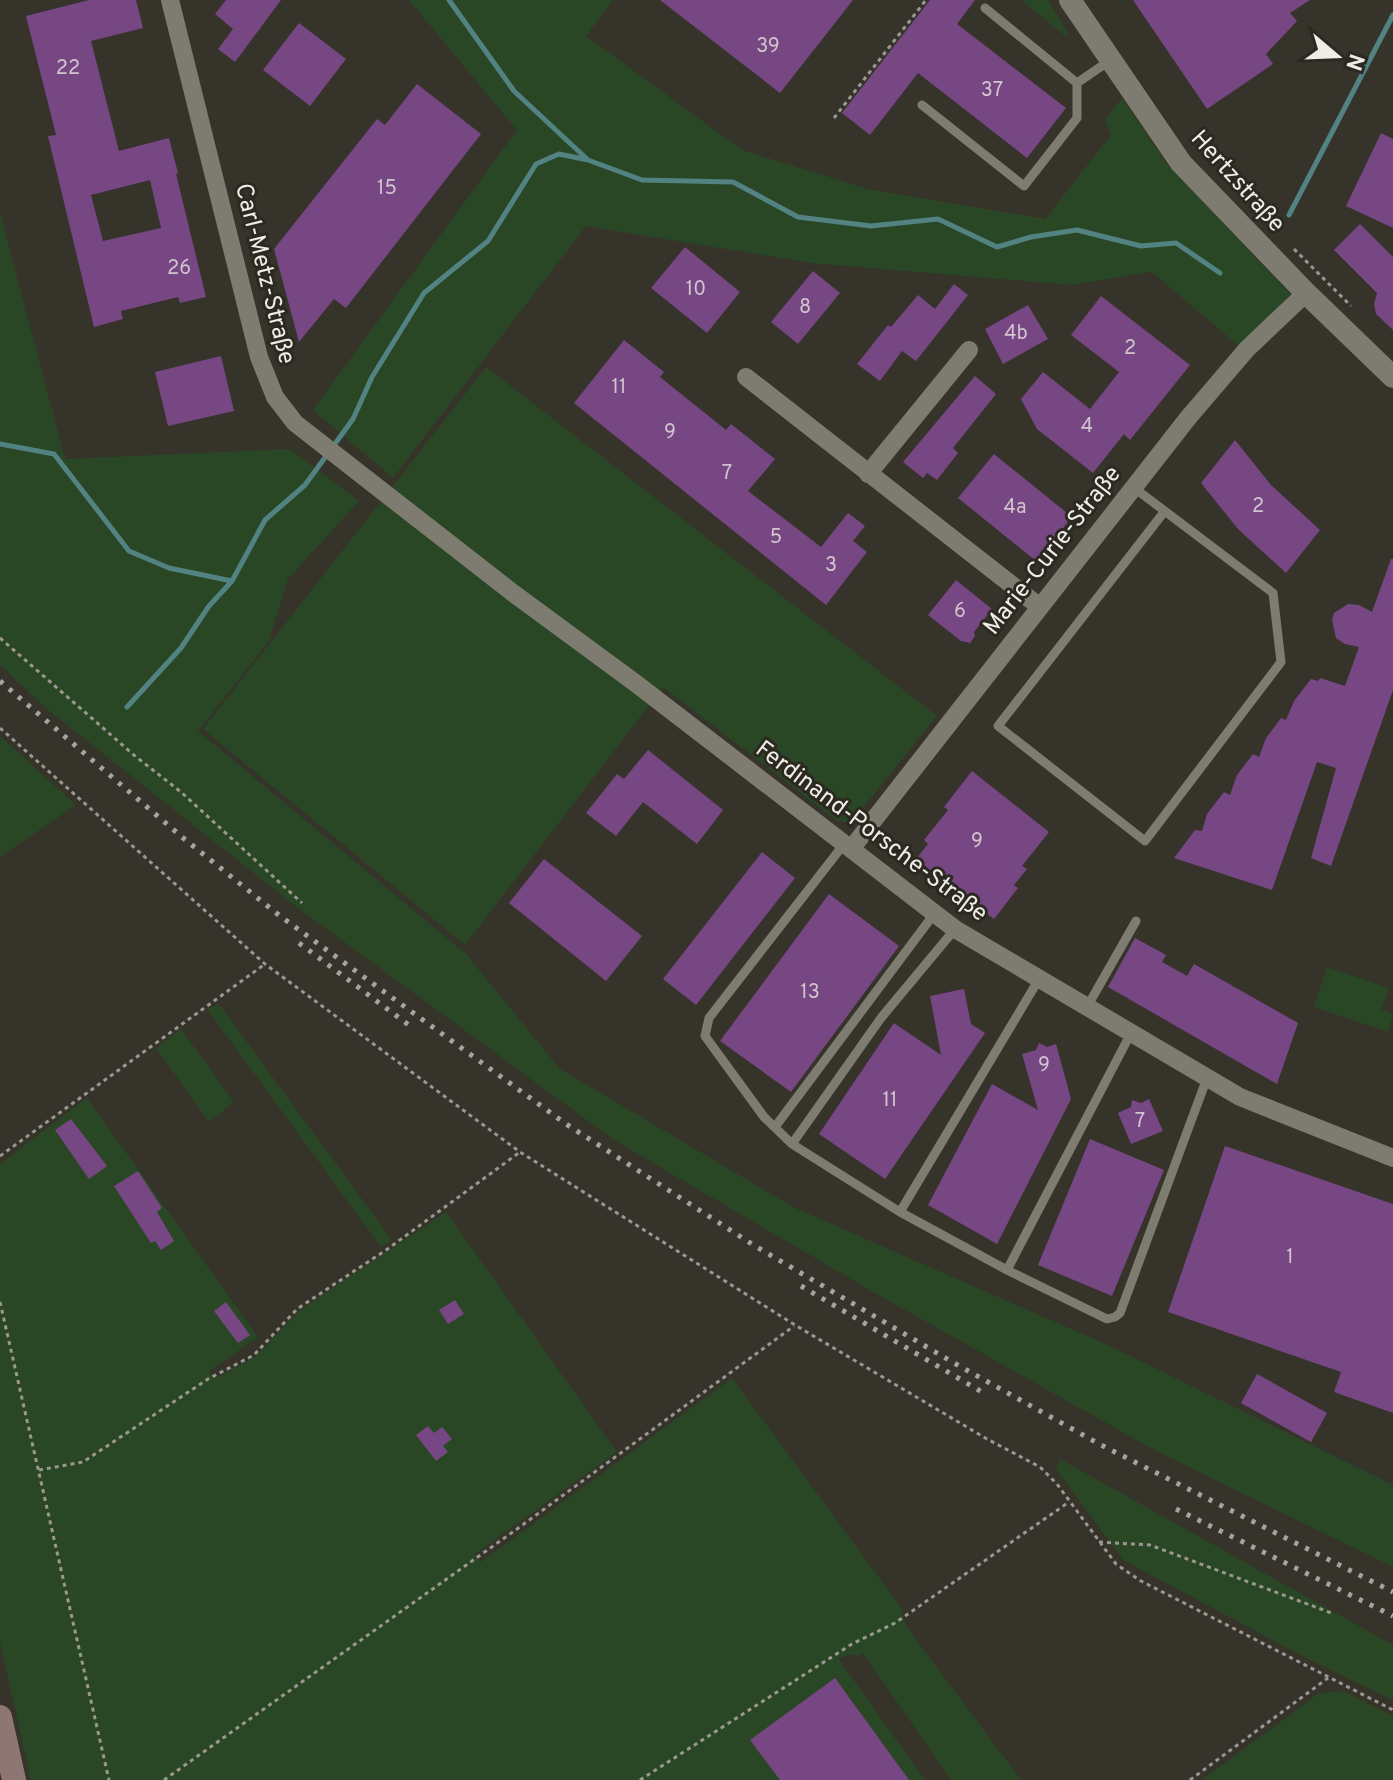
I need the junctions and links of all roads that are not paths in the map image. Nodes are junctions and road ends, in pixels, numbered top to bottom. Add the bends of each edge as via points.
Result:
1 (170, 0) edge
2 (1070, 0) edge
3 (985, 8) dead end
4 (1110, 60) junction
5 (1077, 83) junction
6 (922, 105) dead end
7 (1306, 293) junction
8 (969, 350) dead end
9 (746, 377) dead end
10 (1393, 377) edge
11 (868, 474) junction
12 (1133, 487) junction
13 (1164, 512) junction
14 (513, 593) joint
15 (1040, 607) junction
16 (848, 846) junction
17 (934, 914) junction
18 (1136, 921) dead end
19 (955, 929) junction
20 (1040, 979) junction
21 (1087, 1007) junction
22 (1131, 1033) junction
23 (1207, 1077) junction
24 (775, 1127) junction
25 (792, 1144) junction
26 (1393, 1158) edge
27 (900, 1212) junction
28 (1007, 1270) junction
29 (0, 1717) edge
30 (14, 1780) edge

1 - 14 street, Carl-Metz-Straße via 259,357 284,411
2 - 4 street, Hertzstraße
3 - 5 lane
4 - 5 lane
4 - 7 street, Hertzstraße via 1181,163
5 - 6 lane via 1077,118 1024,186
7 - 10 street, Hertzstraße
7 - 12 street, Marie-Curie-Straße via 1247,349
8 - 11 street
9 - 11 street
11 - 15 street
12 - 13 lane
12 - 15 street, Marie-Curie-Straße
13 - 13 lane via 1273,593 1281,662 1145,841 998,726
14 - 16 street, Ferdinand-Porsche-Straße
15 - 16 street, Marie-Curie-Straße
16 - 17 street, Ferdinand-Porsche-Straße
16 - 24 lane via 705,1027 705,1036
17 - 19 street, Ferdinand-Porsche-Straße
17 - 24 lane
18 - 21 lane
19 - 20 street, Ferdinand-Porsche-Straße
19 - 25 lane via 881,1018
20 - 21 street, Ferdinand-Porsche-Straße
20 - 27 lane
21 - 22 street, Ferdinand-Porsche-Straße
22 - 23 street, Ferdinand-Porsche-Straße
22 - 28 lane
23 - 26 street, Ferdinand-Porsche-Straße via 1240,1097
23 - 28 lane via 1120,1313 1107,1319
24 - 25 lane
25 - 27 lane
27 - 28 lane
29 - 30 main road

